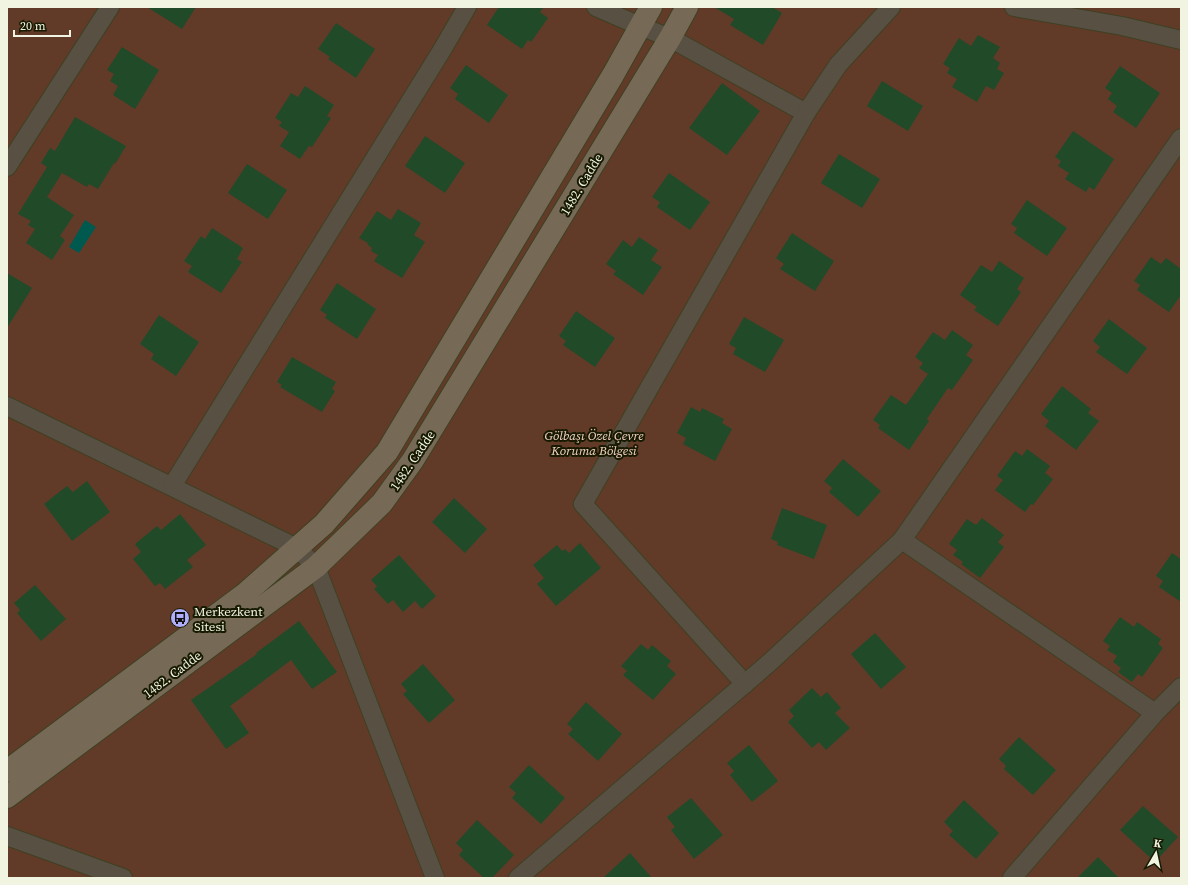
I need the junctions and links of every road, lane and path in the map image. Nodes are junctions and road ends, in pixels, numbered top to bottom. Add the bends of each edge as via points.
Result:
1 (110, 7) edge
2 (467, 7) edge
3 (596, 7) edge
4 (651, 7) edge
5 (687, 7) edge
6 (891, 7) edge
7 (1014, 7) edge
8 (640, 26) junction
9 (670, 38) junction
10 (1181, 40) edge
11 (806, 113) junction
12 (1181, 138) edge
13 (7, 167) edge
14 (7, 406) edge
15 (172, 486) junction
16 (902, 540) junction
17 (297, 548) junction
18 (316, 567) junction
19 (745, 684) junction
20 (1181, 687) edge
21 (1155, 713) junction
22 (7, 771) edge
23 (7, 797) edge
24 (7, 836) edge
25 (123, 878) edge
26 (434, 878) edge
27 (518, 878) edge
28 (1012, 878) edge

1 - 13 street
2 - 15 street
3 - 8 street
4 - 8 street, 1482. Cadde
5 - 9 street, 1482. Cadde
6 - 11 street via 838,65
7 - 10 street via 1122,26
8 - 9 street
8 - 17 street, 1482. Cadde via 387,452 324,524
9 - 11 street
9 - 18 street, 1482. Cadde via 413,460 382,502
11 - 19 street via 583,504
12 - 16 street
14 - 15 street
15 - 17 street
16 - 19 street
16 - 21 street
17 - 18 street
17 - 22 street, 1482. Cadde via 246,593
18 - 23 street, 1482. Cadde
18 - 26 street
19 - 27 street
20 - 21 street
21 - 28 street
24 - 25 street

